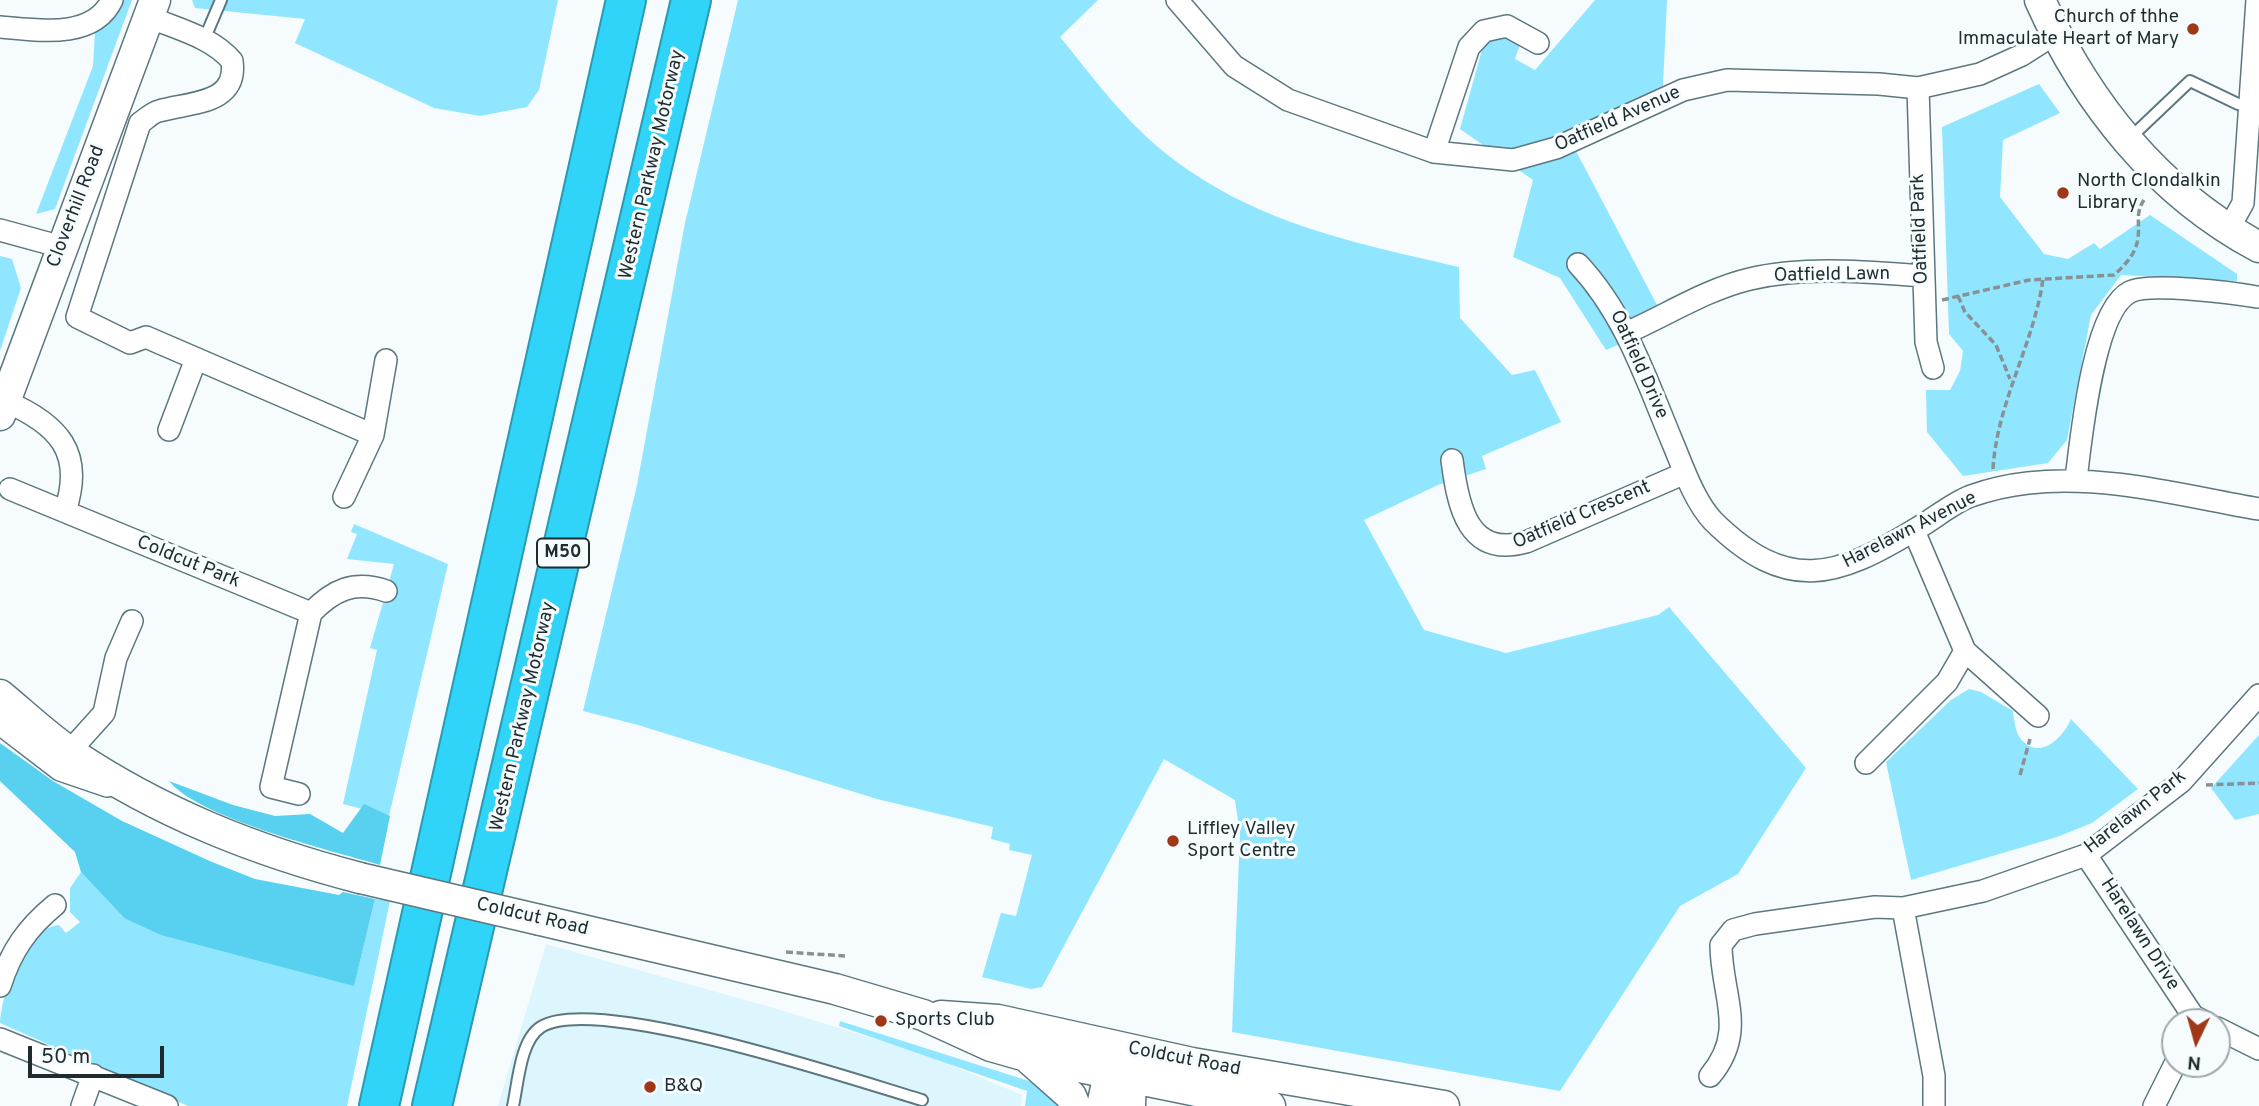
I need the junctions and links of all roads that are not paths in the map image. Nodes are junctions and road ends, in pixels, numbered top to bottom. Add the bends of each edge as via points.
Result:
1 (112, 0) edge
2 (221, 0) edge
3 (626, 0) edge
4 (691, 0) edge
5 (1177, 0) edge
6 (2040, 0) edge
7 (2257, 0) edge
8 (152, 9) edge
9 (0, 27) edge
10 (2055, 34) junction
11 (204, 40) junction
12 (1538, 43) dead end
13 (1918, 88) junction
14 (2250, 106) junction
15 (2127, 141) junction
16 (1434, 152) junction
17 (0, 230) edge
18 (2228, 230) junction
19 (62, 247) junction
20 (2259, 247) edge
21 (1578, 264) dead end
22 (1923, 276) junction
23 (2258, 297) edge
24 (1626, 333) junction
25 (196, 359) junction
26 (386, 360) dead end
27 (1933, 368) dead end
28 (3, 408) edge
29 (169, 430) dead end
30 (373, 435) junction
31 (1452, 460) dead end
32 (1685, 473) junction
33 (2076, 479) junction
34 (10, 489) dead end
35 (344, 497) dead end
36 (2259, 509) edge
37 (65, 511) junction
38 (1914, 531) junction
39 (386, 591) dead end
40 (311, 613) junction
41 (132, 621) dead end
42 (1965, 651) junction
43 (0, 695) edge
44 (2259, 695) edge
45 (2038, 716) dead end
46 (0, 724) edge
47 (69, 752) junction
48 (1866, 762) dead end
49 (299, 794) dead end
50 (149, 800) junction
51 (2086, 855) junction
52 (55, 905) dead end
53 (1903, 908) junction
54 (0, 986) edge
55 (2188, 1008) edge
56 (923, 1015) junction
57 (2231, 1035) edge
58 (0, 1039) edge
59 (2259, 1049) edge
60 (1026, 1056) junction
61 (93, 1075) junction
62 (1122, 1076) edge
63 (1710, 1076) dead end
64 (2168, 1078) edge
65 (922, 1100) dead end
66 (1258, 1104) edge
67 (82, 1106) edge
68 (167, 1106) edge
69 (379, 1106) edge
70 (432, 1106) edge
71 (513, 1106) edge
72 (1075, 1106) edge
73 (1102, 1106) edge
74 (1188, 1106) edge
75 (1444, 1106) edge
76 (1934, 1106) edge
77 (2154, 1106) edge

1 - 9 street via 87,26
2 - 11 lane
3 - 69 highway
4 - 70 highway, Western Parkway Motorway / M50
5 - 16 street, Oatfield Avenue via 1234,66 1288,100
6 - 10 main road
7 - 14 street
8 - 11 street
8 - 19 main road, Cloverhill Road
10 - 13 street, Oatfield Avenue via 1980,74
10 - 15 main road via 2093,99
11 - 25 street via 232,61 232,80 216,97 158,111 140,123 77,317 130,343 146,337
12 - 16 street via 1507,26 1484,31 1469,47
13 - 16 street, Oatfield Avenue via 1727,80 1675,92 1556,148 1513,160
13 - 22 street, Oatfield Park
14 - 15 lane via 2190,81
14 - 18 street via 2244,203
15 - 18 main road via 2180,194
17 - 19 street
18 - 20 main road
19 - 28 main road, Cloverhill Road
21 - 24 street, Oatfield Drive via 1602,290
22 - 24 street, Oatfield Lawn via 1798,272 1749,279
22 - 27 street, Oatfield Park via 1926,342
23 - 33 street via 2153,288 2129,292 2113,310 2101,341 2087,395
24 - 32 street, Oatfield Drive
25 - 29 street
25 - 30 street
26 - 30 street
28 - 37 street via 30,413 61,437 72,489
30 - 35 street
31 - 32 street, Oatfield Crescent via 1456,491 1474,532 1489,544 1506,548
32 - 38 street, Harelawn Avenue via 1711,519 1763,560 1799,571 1826,572 1865,558
33 - 36 street, Harelawn Avenue
33 - 38 street, Harelawn Avenue via 2025,484 1969,497
34 - 37 street, Coldcut Park
37 - 40 street, Coldcut Park
38 - 42 street
39 - 40 street via 368,586 345,588
40 - 49 street via 271,786
41 - 47 street via 116,658 104,712
42 - 45 street
42 - 48 street via 1947,682
43 - 47 main road, Coldcut Road
44 - 51 street, Harelawn Park via 2181,782
46 - 50 street, Coldcut Road via 60,770
47 - 50 main road, Coldcut Road
50 - 56 main road, Coldcut Road, bridge via 288,859 835,989
51 - 53 street, Harelawn Park via 1983,891
51 - 55 street, Harelawn Drive
52 - 54 street via 30,925
53 - 63 street, Harelawn Park via 1873,907 1734,930 1721,945 1730,1028 1724,1060
53 - 76 street via 1934,1076
56 - 60 main road, Coldcut Road via 991,1046
56 - 62 main road, Coldcut Road via 998,1020
57 - 59 street
58 - 61 street
60 - 62 main road, Coldcut Road
60 - 72 main road via 1071,1096
61 - 67 street
61 - 68 street
62 - 66 main road, Coldcut Road
62 - 73 main road
62 - 75 main road, Coldcut Road
64 - 77 street
65 - 71 lane via 697,1035 629,1023 567,1021 543,1026 532,1035
66 - 74 main road

